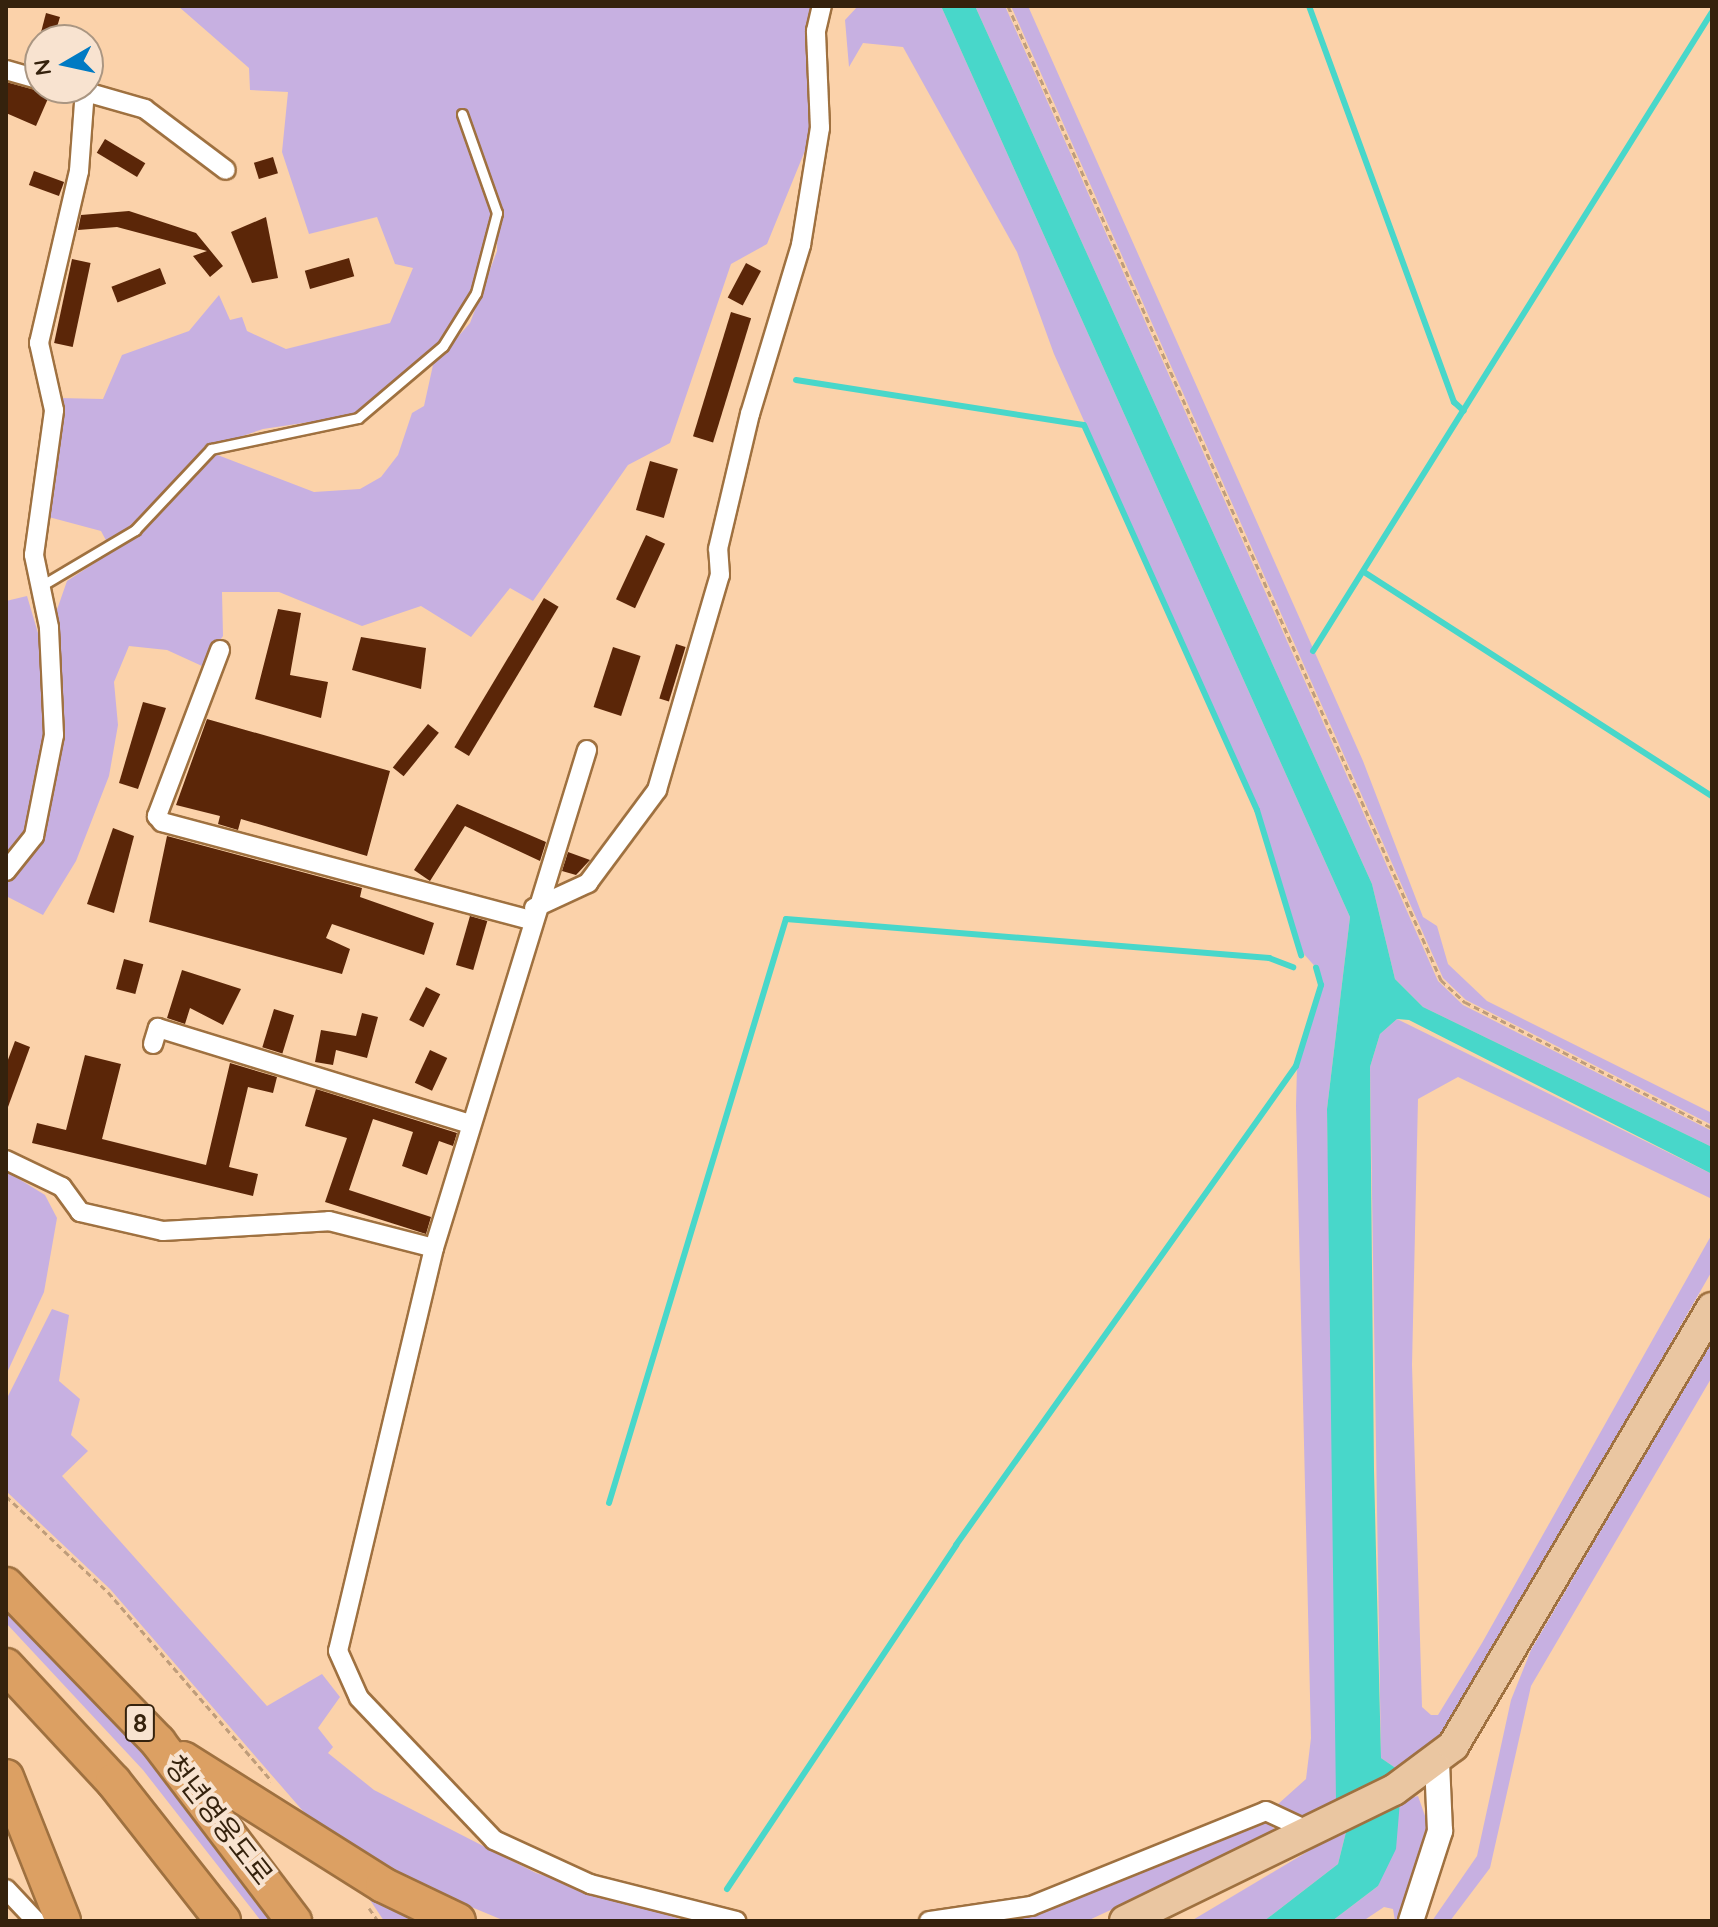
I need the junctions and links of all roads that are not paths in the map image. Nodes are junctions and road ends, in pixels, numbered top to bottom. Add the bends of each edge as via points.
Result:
1 (822, 6) edge
2 (104, 97) edge
3 (78, 104) edge
4 (462, 114) dead end
5 (226, 170) dead end
6 (39, 587) junction
7 (220, 650) dead end
8 (587, 750) dead end
9 (6, 871) edge
10 (532, 914) junction
11 (153, 1044) dead end
12 (470, 1124) junction
13 (6, 1160) edge
14 (434, 1248) junction
15 (1712, 1308) edge
16 (6, 1585) edge
17 (6, 1666) edge
18 (158, 1742) junction
19 (1437, 1761) junction
20 (6, 1777) edge
21 (1321, 1825) junction
22 (6, 1889) edge
23 (36, 1921) edge
24 (63, 1921) edge
25 (223, 1921) edge
26 (294, 1921) edge
27 (458, 1921) edge
28 (736, 1921) edge
29 (929, 1921) edge
30 (1125, 1921) edge
31 (1411, 1921) edge

1 - 10 street via 816,31 820,128 801,245 750,414 718,549 720,575 657,790 588,883
2 - 5 street via 145,109
3 - 6 street via 79,171 39,343 54,410 34,555
4 - 6 lane via 497,213 476,293 443,346 358,418 211,449 135,530
6 - 9 street via 49,627 54,735 34,836
7 - 10 street via 197,693 157,816 162,822
8 - 10 street
10 - 12 street
11 - 12 street via 158,1028
12 - 14 street
13 - 14 street via 62,1187 80,1212 163,1231 329,1221
14 - 28 street via 340,1621 344,1672 359,1698 494,1840 590,1884
15 - 19 main road via 1483,1700
16 - 18 highway, 청년영웅도로 / 8
17 - 25 highway, 청년영웅도로 / 8 via 113,1781
18 - 26 highway, 청년영웅도로 / 8
18 - 27 highway via 357,1870
19 - 21 main road via 1394,1790
19 - 31 street via 1440,1831
20 - 24 highway
21 - 29 street via 1266,1811 1031,1906
21 - 30 main road
22 - 23 street

